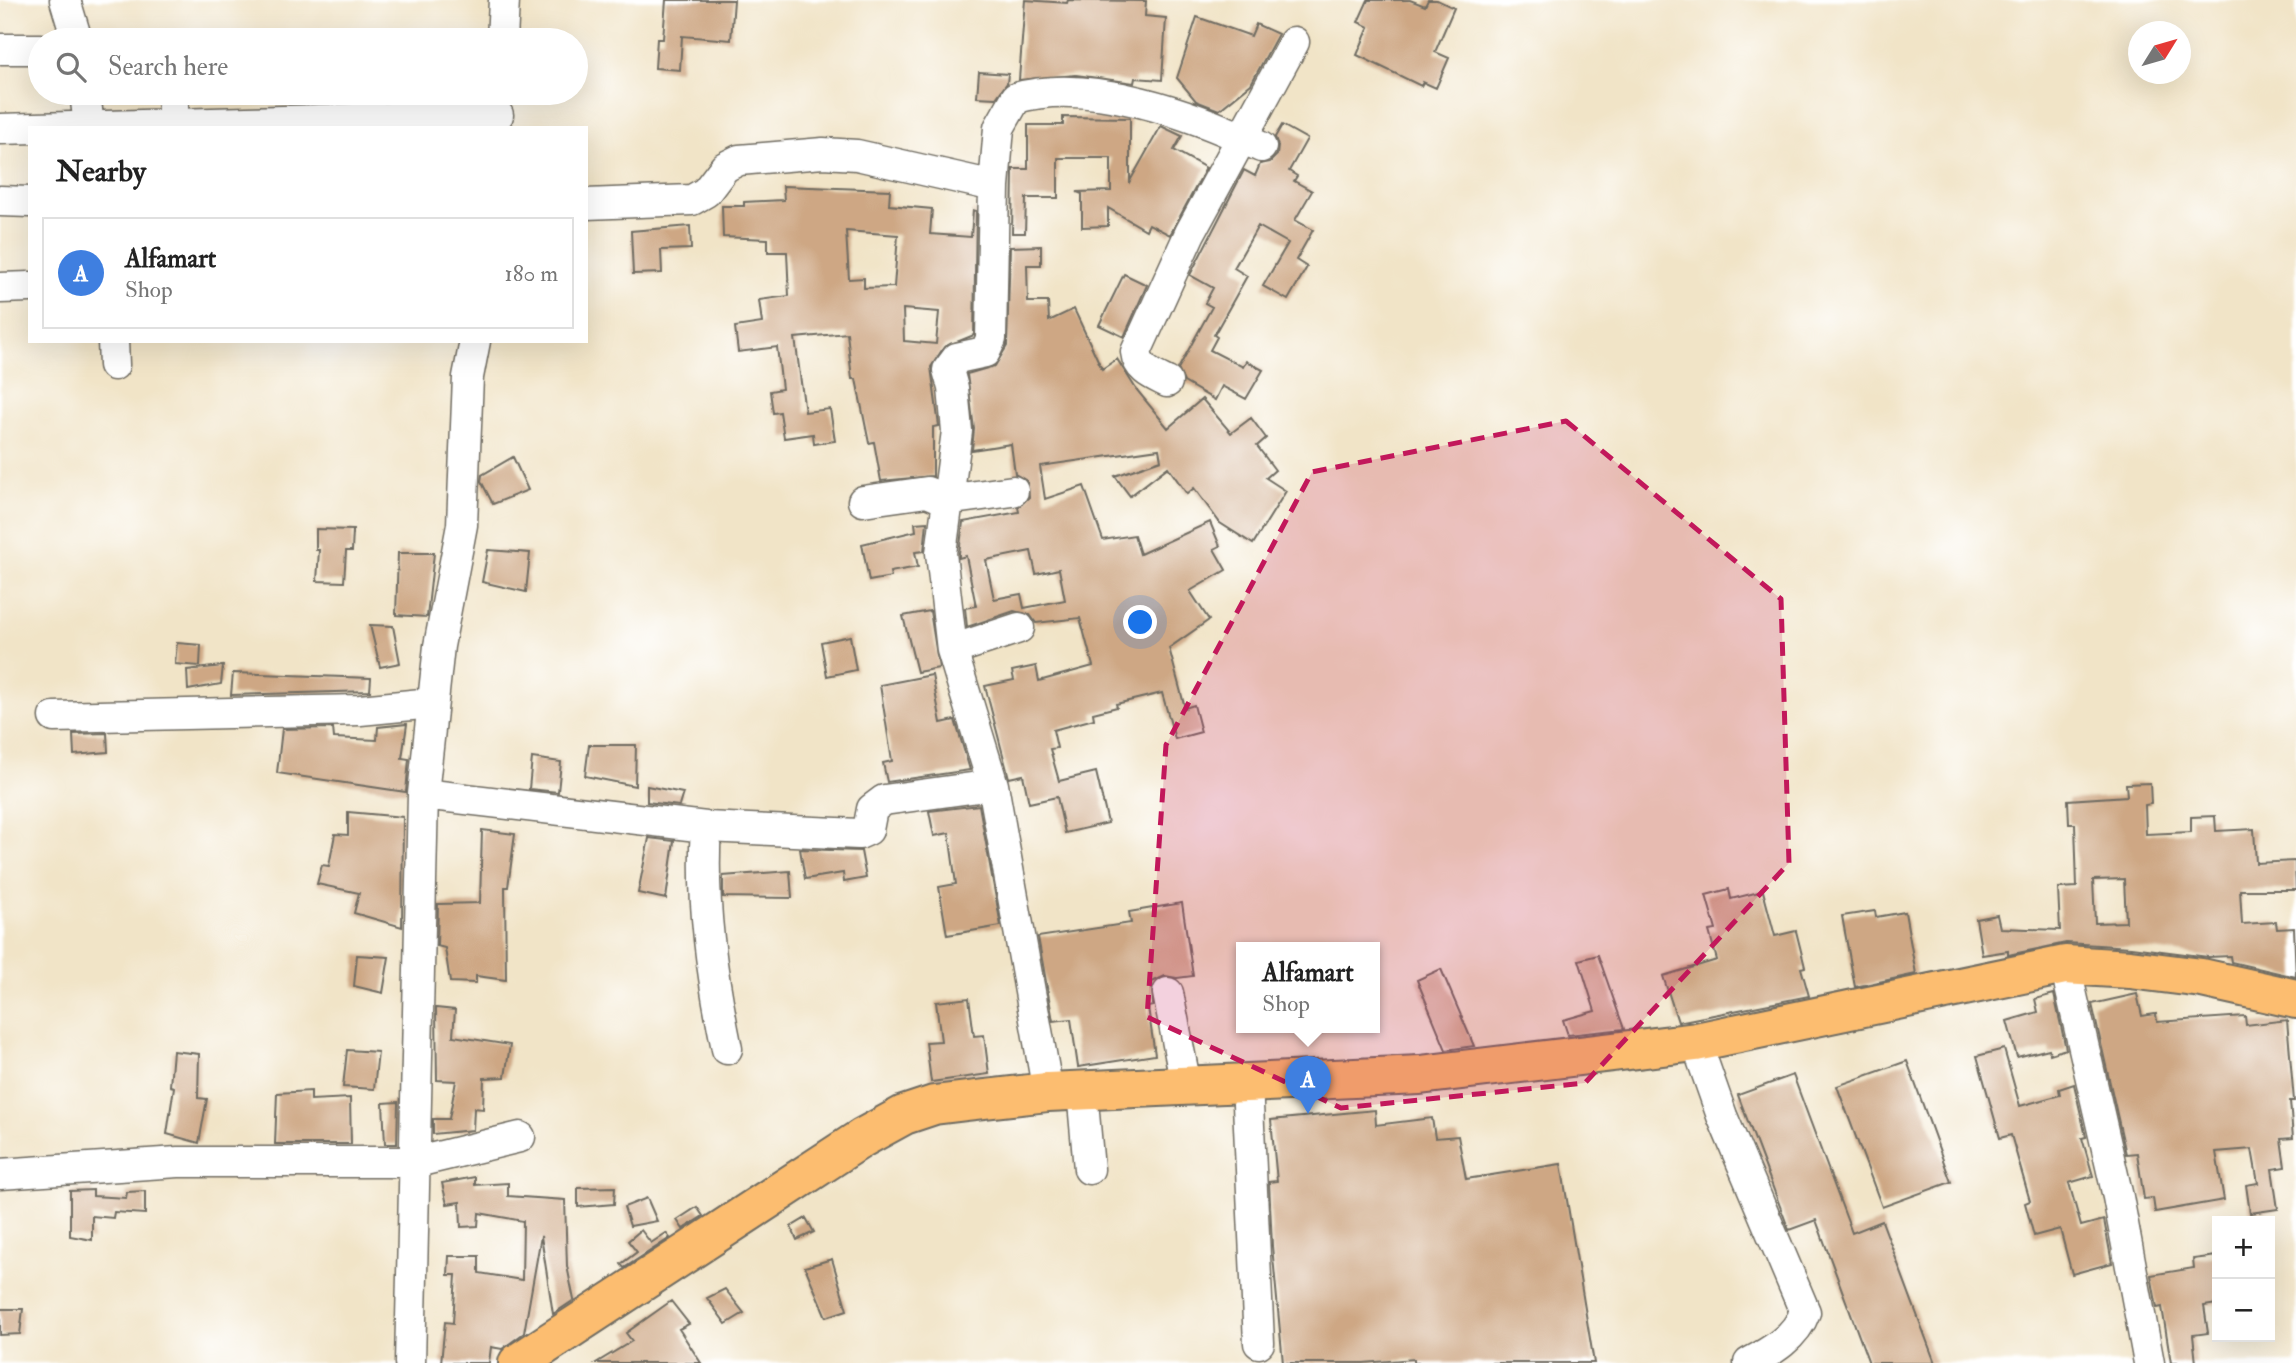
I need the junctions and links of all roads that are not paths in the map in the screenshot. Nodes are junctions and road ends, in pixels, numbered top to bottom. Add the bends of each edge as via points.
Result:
1 (65, 0) edge
2 (503, 0) edge
3 (73, 28) edge
4 (502, 28) edge
5 (1294, 42) dead end
6 (0, 49) edge
7 (28, 49) edge
8 (86, 105) edge
9 (263, 106) edge
10 (173, 107) edge
11 (498, 112) edge
12 (89, 126) joint
13 (28, 128) edge
14 (0, 129) edge
15 (1252, 143) junction
16 (994, 186) junction
17 (0, 201) edge
18 (28, 202) edge
19 (588, 204) edge
20 (28, 287) edge
21 (0, 288) edge
22 (475, 343) edge
23 (1167, 382) dead end
24 (1013, 491) dead end
25 (946, 500) junction
26 (863, 501) dead end
27 (1019, 628) dead end
28 (952, 650) junction
29 (432, 704) junction
30 (54, 717) dead end
31 (993, 785) junction
32 (423, 794) junction
33 (706, 827) junction
34 (2066, 965) junction
35 (1168, 993) dead end
36 (2296, 999) edge
37 (1696, 1042) junction
38 (727, 1049) dead end
39 (1247, 1083) junction
40 (1186, 1086) junction
41 (1065, 1091) junction
42 (520, 1137) dead end
43 (417, 1162) junction
44 (1089, 1169) dead end
45 (0, 1174) edge
46 (1259, 1343) dead end
47 (410, 1363) edge
48 (519, 1363) edge
49 (1749, 1363) edge
50 (2149, 1363) edge

1 - 3 street
2 - 4 street
5 - 15 street
6 - 7 street
8 - 12 street
9 - 10 street
9 - 11 street
10 - 12 street
13 - 14 street
15 - 16 street via 1136,99 1038,91 1016,98 1004,116
15 - 23 street via 1190,233 1136,352 1144,370
16 - 19 street via 856,155 823,153 739,160 725,167 706,192 692,200
16 - 25 street via 991,339 985,352 957,358 948,370 957,431
17 - 18 street
20 - 21 street
22 - 29 street via 468,377 462,524
24 - 25 street
25 - 26 street via 927,492
25 - 28 street via 941,553
27 - 28 street
28 - 31 street
29 - 30 street via 360,710
29 - 32 street
31 - 33 street via 884,800 872,809 868,830 859,834
31 - 41 street
32 - 33 street
32 - 43 street
33 - 38 street via 706,924
34 - 36 main road via 2202,978
34 - 37 main road
34 - 50 street via 2118,1197
35 - 40 street
37 - 39 main road via 1420,1074
37 - 49 street via 1722,1116 1805,1312 1800,1325 1773,1350
39 - 40 main road
39 - 46 street
40 - 41 main road
41 - 44 street
41 - 48 main road via 934,1105 904,1115
42 - 43 street
43 - 45 street via 178,1162
43 - 47 street

